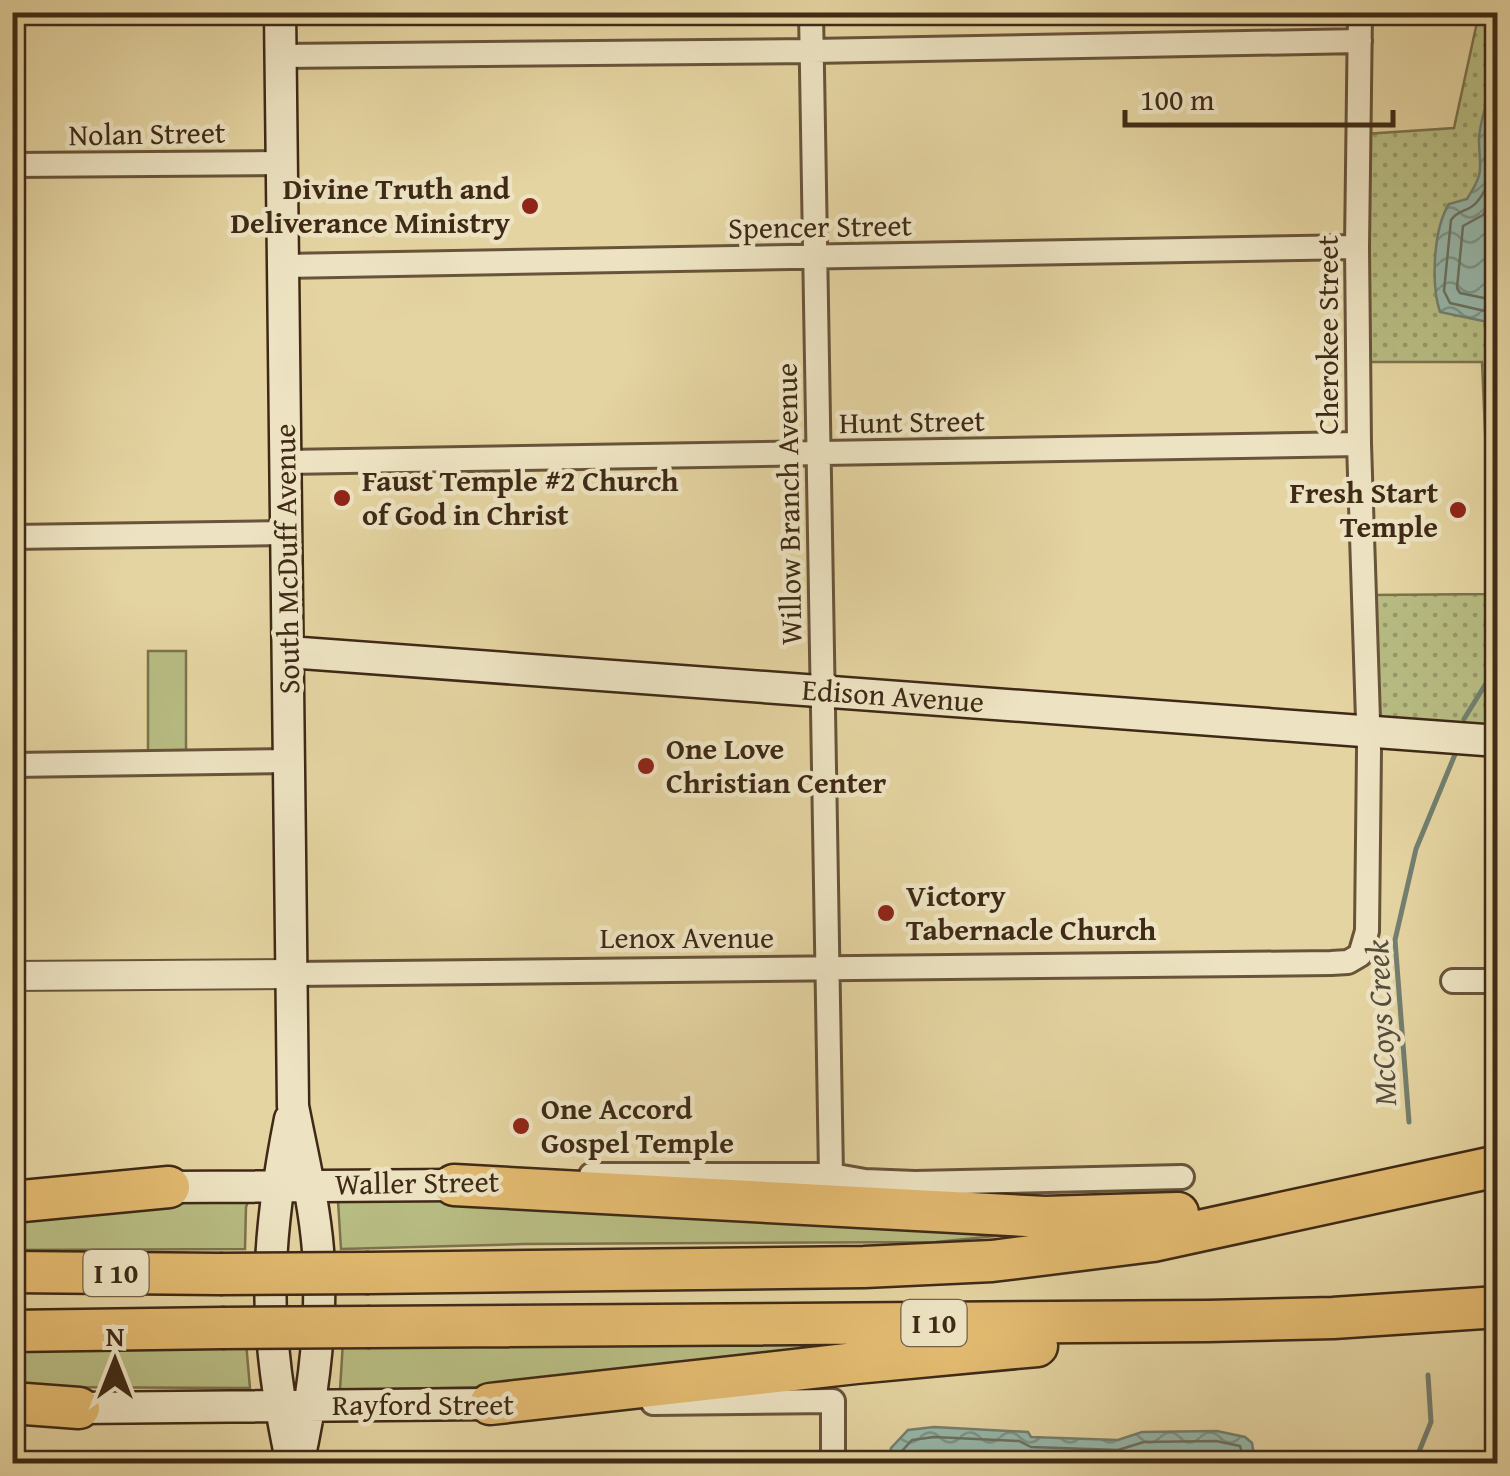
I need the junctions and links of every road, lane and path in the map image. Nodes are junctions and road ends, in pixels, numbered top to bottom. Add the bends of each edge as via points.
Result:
1 (280, 12) edge
2 (812, 12) edge
3 (1360, 12) edge
4 (1360, 41) junction
5 (812, 51) junction
6 (280, 56) junction
7 (282, 163) junction
8 (12, 166) edge
9 (1358, 247) junction
10 (815, 258) junction
11 (283, 266) junction
12 (1359, 444) junction
13 (819, 454) junction
14 (286, 462) junction
15 (285, 533) junction
16 (12, 537) edge
17 (288, 652) junction
18 (822, 690) junction
19 (1368, 732) junction
20 (1498, 742) edge
21 (290, 762) junction
22 (12, 765) edge
23 (1360, 955) joint
24 (828, 969) junction
25 (292, 974) junction
26 (12, 976) edge
27 (1452, 981) dead end
28 (1498, 981) edge
29 (292, 1106) junction
30 (1498, 1166) edge
31 (831, 1175) junction
32 (1182, 1176) dead end
33 (12, 1183) edge
34 (454, 1185) junction
35 (277, 1186) junction
36 (309, 1186) junction
37 (1405, 1186) junction
38 (169, 1187) junction
39 (12, 1202) edge
40 (12, 1272) edge
41 (1498, 1307) edge
42 (1208, 1322) junction
43 (12, 1331) edge
44 (12, 1402) edge
45 (490, 1404) junction
46 (279, 1406) junction
47 (311, 1406) junction
48 (79, 1408) junction
49 (12, 1411) edge
50 (295, 1464) edge
51 (833, 1464) edge

1 - 6 main road, South McDuff Avenue
2 - 5 street, Willow Branch Avenue
3 - 4 street, Cherokee Street
4 - 5 street
4 - 9 street, Cherokee Street
5 - 6 street
5 - 10 street, Willow Branch Avenue
6 - 7 main road, South McDuff Avenue
7 - 8 street, Nolan Street
7 - 11 main road, South McDuff Avenue
9 - 10 street, Spencer Street
9 - 12 street, Cherokee Street
10 - 11 street, Spencer Street
10 - 13 street, Willow Branch Avenue
11 - 14 main road, South McDuff Avenue
12 - 13 street, Hunt Street
12 - 19 street, Cherokee Street
13 - 14 street, Hunt Street
13 - 18 street, Willow Branch Avenue
14 - 15 main road, South McDuff Avenue
15 - 16 street
15 - 17 main road, South McDuff Avenue
17 - 18 main road, Edison Avenue
17 - 21 main road, South McDuff Avenue
18 - 19 main road, Edison Avenue
18 - 24 street, Willow Branch Avenue
19 - 20 main road, Edison Avenue
19 - 23 street, Cherokee Street via 1367,931
21 - 22 street
21 - 25 main road, South McDuff Avenue
23 - 24 street, Lenox Avenue via 1331,963
24 - 25 street, Lenox Avenue
24 - 31 street, Willow Branch Avenue
25 - 26 street, Lenox Avenue
25 - 29 main road, South McDuff Avenue
27 - 28 street
29 - 35 main road, South McDuff Avenue
29 - 36 main road, South McDuff Avenue
30 - 37 highway, I 10
31 - 32 street, Waller Street via 915,1182
31 - 34 street, Waller Street via 617,1174
33 - 38 street, Waller Street
34 - 36 main road, Waller Street
34 - 37 highway via 1045,1218 1194,1212
35 - 36 main road, Waller Street
35 - 38 main road, Waller Street
35 - 46 main road, South McDuff Avenue via 268,1295
36 - 47 main road, South McDuff Avenue via 320,1295
37 - 40 highway, I 10, bridge via 1153,1241 992,1261 369,1273
38 - 39 highway
41 - 42 highway, I 10
42 - 43 highway, I 10, bridge
42 - 45 highway via 1118,1342
44 - 48 highway
45 - 47 main road, Rayford Street
45 - 51 street, Rayford Street via 832,1401
46 - 47 main road, Rayford Street
46 - 48 main road, Rayford Street
46 - 50 main road, South McDuff Avenue
47 - 50 main road, South McDuff Avenue
48 - 49 street, Rayford Street

